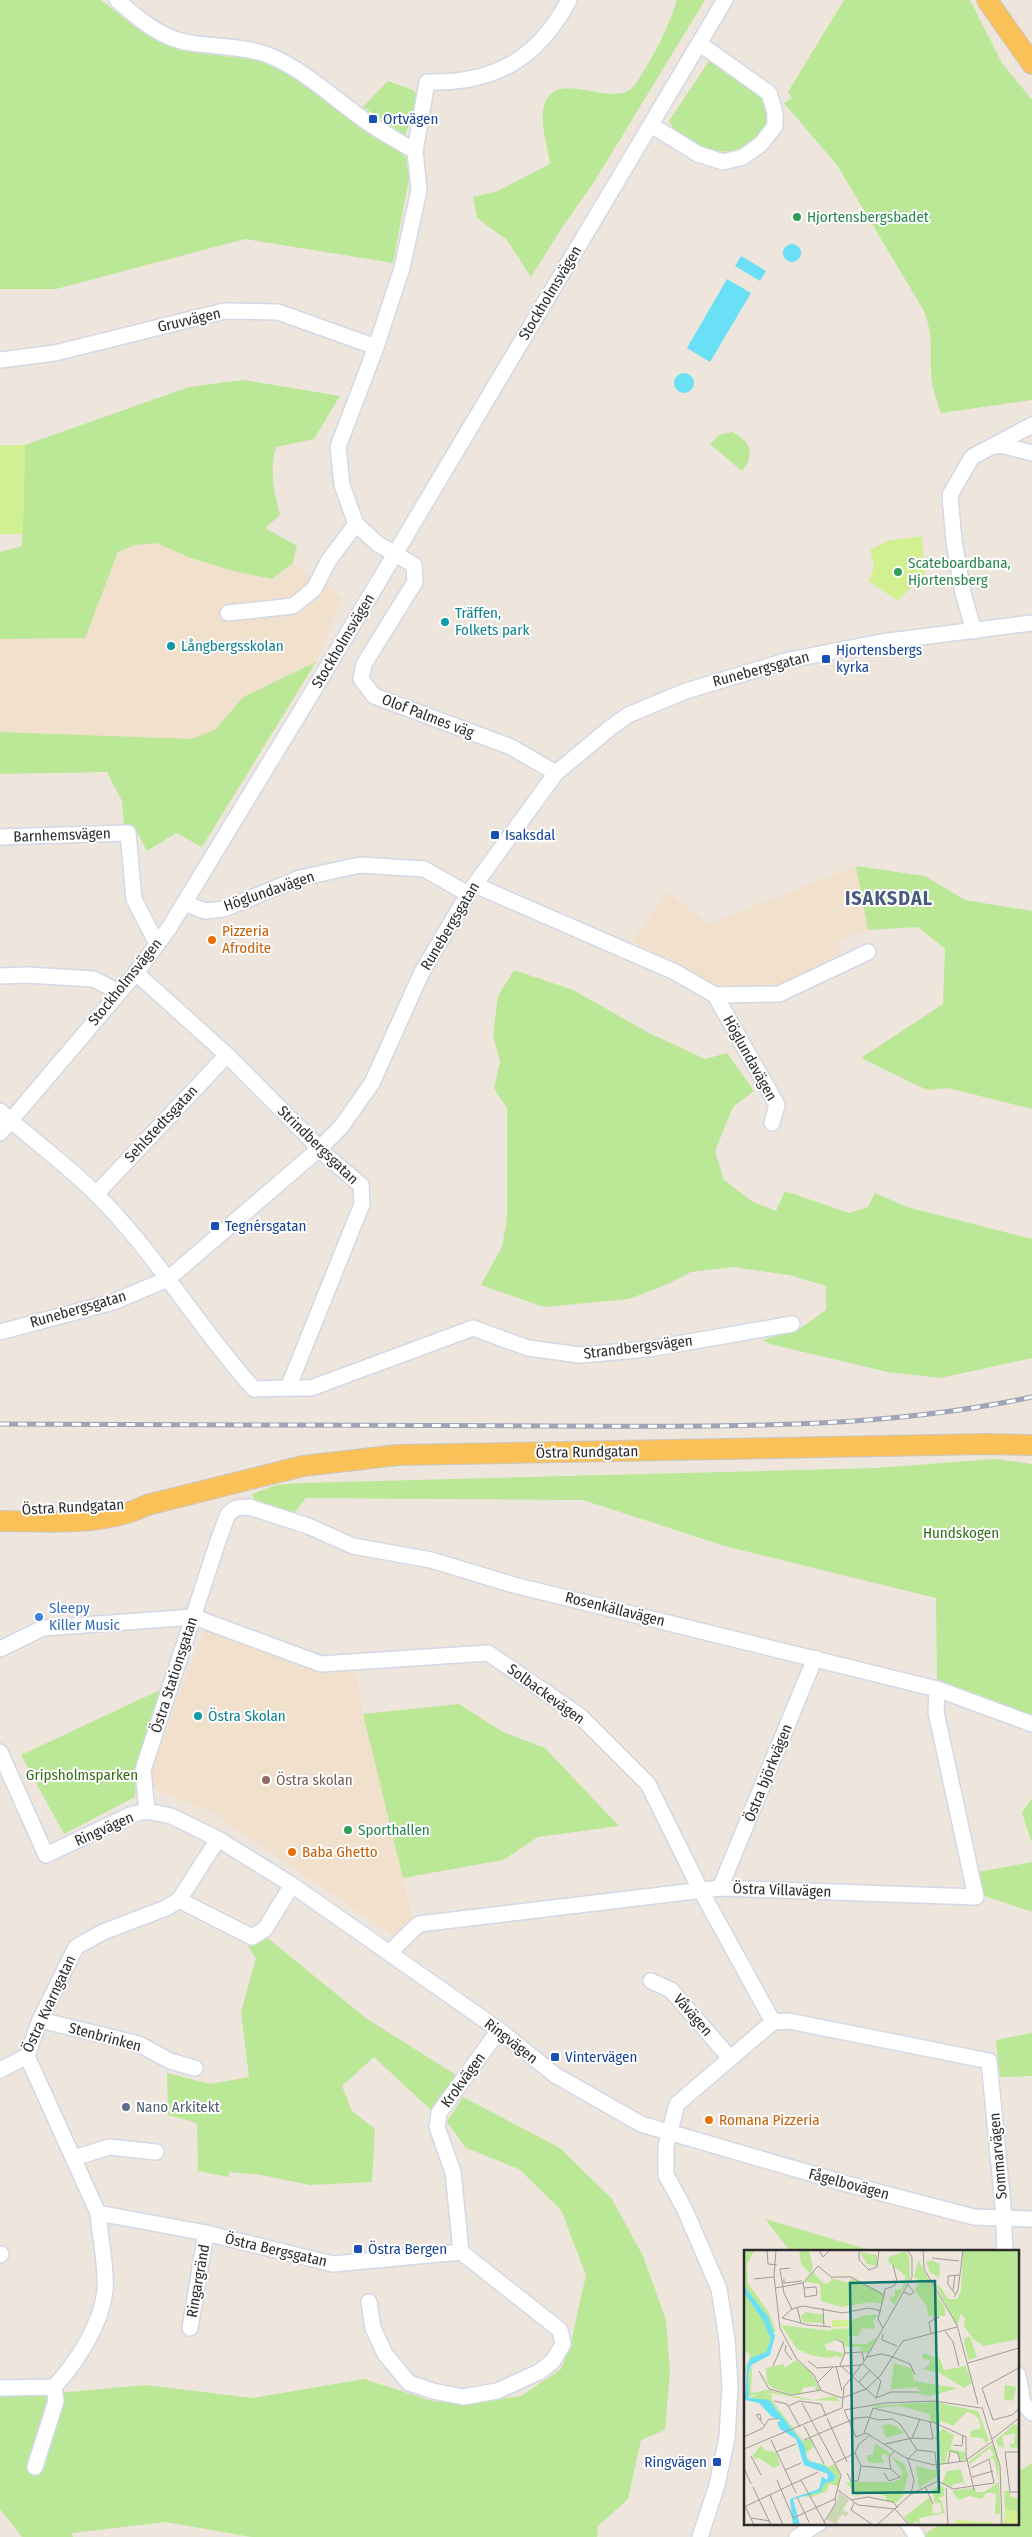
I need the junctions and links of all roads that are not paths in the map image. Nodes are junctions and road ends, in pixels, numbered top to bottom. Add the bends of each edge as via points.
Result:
1 (117, 0) edge
2 (569, 0) edge
3 (725, 0) edge
4 (988, 0) edge
5 (700, 44) junction
6 (1032, 64) edge
7 (651, 125) junction
8 (415, 151) junction
9 (376, 346) junction
10 (0, 360) edge
11 (1032, 425) edge
12 (990, 448) junction
13 (1032, 453) edge
14 (356, 524) junction
15 (395, 553) junction
16 (228, 613) dead end
17 (1032, 623) edge
18 (974, 631) junction
19 (556, 773) junction
20 (0, 837) edge
21 (471, 889) junction
22 (184, 903) junction
23 (157, 944) junction
24 (868, 952) dead end
25 (136, 973) junction
26 (0, 976) edge
27 (118, 992) junction
28 (715, 995) junction
29 (226, 1055) junction
30 (5, 1115) edge
31 (772, 1123) dead end
32 (0, 1133) edge
33 (320, 1149) junction
34 (96, 1194) junction
35 (168, 1279) junction
36 (792, 1324) dead end
37 (0, 1332) edge
38 (288, 1388) junction
39 (1032, 1446) edge
40 (147, 1505) junction
41 (0, 1510) edge
42 (0, 1521) edge
43 (218, 1541) joint
44 (194, 1617) junction
45 (0, 1649) edge
46 (815, 1658) junction
47 (937, 1689) junction
48 (1032, 1724) edge
49 (0, 1752) edge
50 (147, 1810) junction
51 (218, 1839) junction
52 (292, 1885) junction
53 (720, 1888) junction
54 (702, 1891) junction
55 (179, 1900) junction
56 (392, 1954) junction
57 (651, 1981) dead end
58 (40, 2020) junction
59 (773, 2022) junction
60 (499, 2030) junction
61 (27, 2056) junction
62 (730, 2058) junction
63 (195, 2068) dead end
64 (0, 2070) edge
65 (668, 2132) junction
66 (156, 2152) dead end
67 (74, 2158) junction
68 (98, 2214) junction
69 (1004, 2219) junction
70 (1032, 2219) edge
71 (206, 2233) junction
72 (1004, 2250) edge
73 (461, 2252) junction
74 (369, 2302) dead end
75 (190, 2328) dead end
76 (1020, 2385) edge
77 (54, 2387) junction
78 (0, 2388) edge
79 (1024, 2407) edge
80 (35, 2467) dead end
81 (817, 2524) edge
82 (909, 2524) edge
83 (700, 2537) edge
84 (797, 2537) edge
85 (917, 2537) edge

1 - 8 street via 168,37 245,48 269,56
2 - 8 street via 538,45 513,64 460,82 427,82
3 - 5 street, Stockholmsvägen
4 - 6 main road
5 - 7 street, Stockholmsvägen
5 - 7 street via 769,93 775,113 774,126 761,144 743,156 723,162 698,154
7 - 15 street, Stockholmsvägen
8 - 9 street via 419,190 416,206 402,268
9 - 10 street, Gruvvägen via 278,312 224,311 55,354
9 - 14 street via 338,447 342,485
11 - 12 street
12 - 13 street via 1001,445
12 - 18 street via 972,456 950,495 963,593
14 - 15 street via 378,544
14 - 16 street via 329,560 314,589 293,606
15 - 19 street, Olof Palmes väg via 414,565 415,582 364,664 361,679 374,696 511,747
15 - 22 street, Stockholmsvägen
17 - 18 street, Runebergsgatan
18 - 19 street, Runebergsgatan via 844,648 724,678 628,715
19 - 21 street, Runebergsgatan
20 - 23 street, Barnhemsvägen via 128,833 134,899
21 - 22 street, Höglundavägen via 424,869 360,865 300,878 224,909 205,911
21 - 28 street, Höglundavägen via 675,972
21 - 33 street, Runebergsgatan via 422,972 372,1083 341,1127
22 - 23 street, Stockholmsvägen
23 - 25 street, Stockholmsvägen
24 - 28 street, Höglundavägen via 779,994
25 - 27 street, Stockholmsvägen
25 - 29 street, Strindbergsgatan
26 - 27 street via 94,979
27 - 30 street, Stockholmsvägen
28 - 31 street, Höglundavägen via 777,1105
29 - 33 street, Strindbergsgatan
29 - 34 street, Sehlstedtsgatan
30 - 32 street, Stockholmsvägen
30 - 34 street
33 - 35 street, Runebergsgatan
33 - 38 street, Strindbergsgatan via 360,1185 363,1199
34 - 35 street
35 - 37 street, Runebergsgatan via 114,1302
35 - 38 street via 254,1388
36 - 38 street, Strandbergsvägen via 649,1349 580,1355 528,1348 473,1328 311,1388
39 - 40 main road, Östra Rundgatan via 986,1444 398,1455 303,1466
40 - 41 main road, Östra Rundgatan via 126,1503
40 - 42 main road, Östra Rundgatan via 130,1513 96,1519
43 - 44 street, Östra Stationsgatan
43 - 46 street, Rosenkällavägen via 228,1514 236,1508 249,1507 308,1526 353,1546 431,1560 514,1585
44 - 45 street via 43,1628
44 - 50 street, Östra Stationsgatan via 143,1770
44 - 54 street, Solbackevägen via 321,1664 488,1653 580,1716 648,1784
46 - 47 street, Rosenkällavägen
46 - 53 street, Östra björkvägen
47 - 48 street, Rosenkällavägen
47 - 53 street, Östra Villavägen via 936,1712 976,1897
49 - 50 street, Ringvägen via 46,1856
50 - 51 street, Ringvägen via 171,1816
51 - 52 street, Ringvägen
51 - 55 street, Östra Kvarngatan
52 - 55 street via 265,1929 252,1937
52 - 56 street, Ringvägen
53 - 54 street, Östra Villavägen
54 - 56 street, Östra Villavägen via 419,1924
54 - 59 street, Solbackevägen
55 - 58 street, Östra Kvarngatan via 76,1947
56 - 60 street, Ringvägen
57 - 62 street, Våvägen via 670,1990
58 - 61 street, Östra Kvarngatan
58 - 63 street, Stenbrinken via 139,2044 170,2061
59 - 62 street
59 - 69 street, Sommarvägen via 788,2021 989,2061
60 - 65 street, Ringvägen via 583,2093 641,2124
60 - 73 street, Krokvägen via 439,2113 437,2127 453,2172
61 - 64 street, Östra Kvarngatan
61 - 67 street
62 - 65 street via 677,2104
65 - 69 street, Fågelbovägen via 974,2218
65 - 83 street via 666,2175 686,2210 719,2289 730,2387 727,2438
66 - 67 street via 109,2147
67 - 68 street
68 - 71 street, Östra Bergsgatan
68 - 77 street via 105,2291 86,2341 68,2372
69 - 70 street, Fågelbovägen
69 - 72 street, Sommarvägen
71 - 73 street, Östra Bergsgatan via 333,2264
71 - 75 street, Ringargränd
73 - 74 street via 560,2330 563,2344 553,2361 539,2372 497,2391 463,2396 409,2383 385,2354 372,2328
76 - 79 street
77 - 78 street
77 - 80 street via 56,2401
81 - 84 street
82 - 85 street

